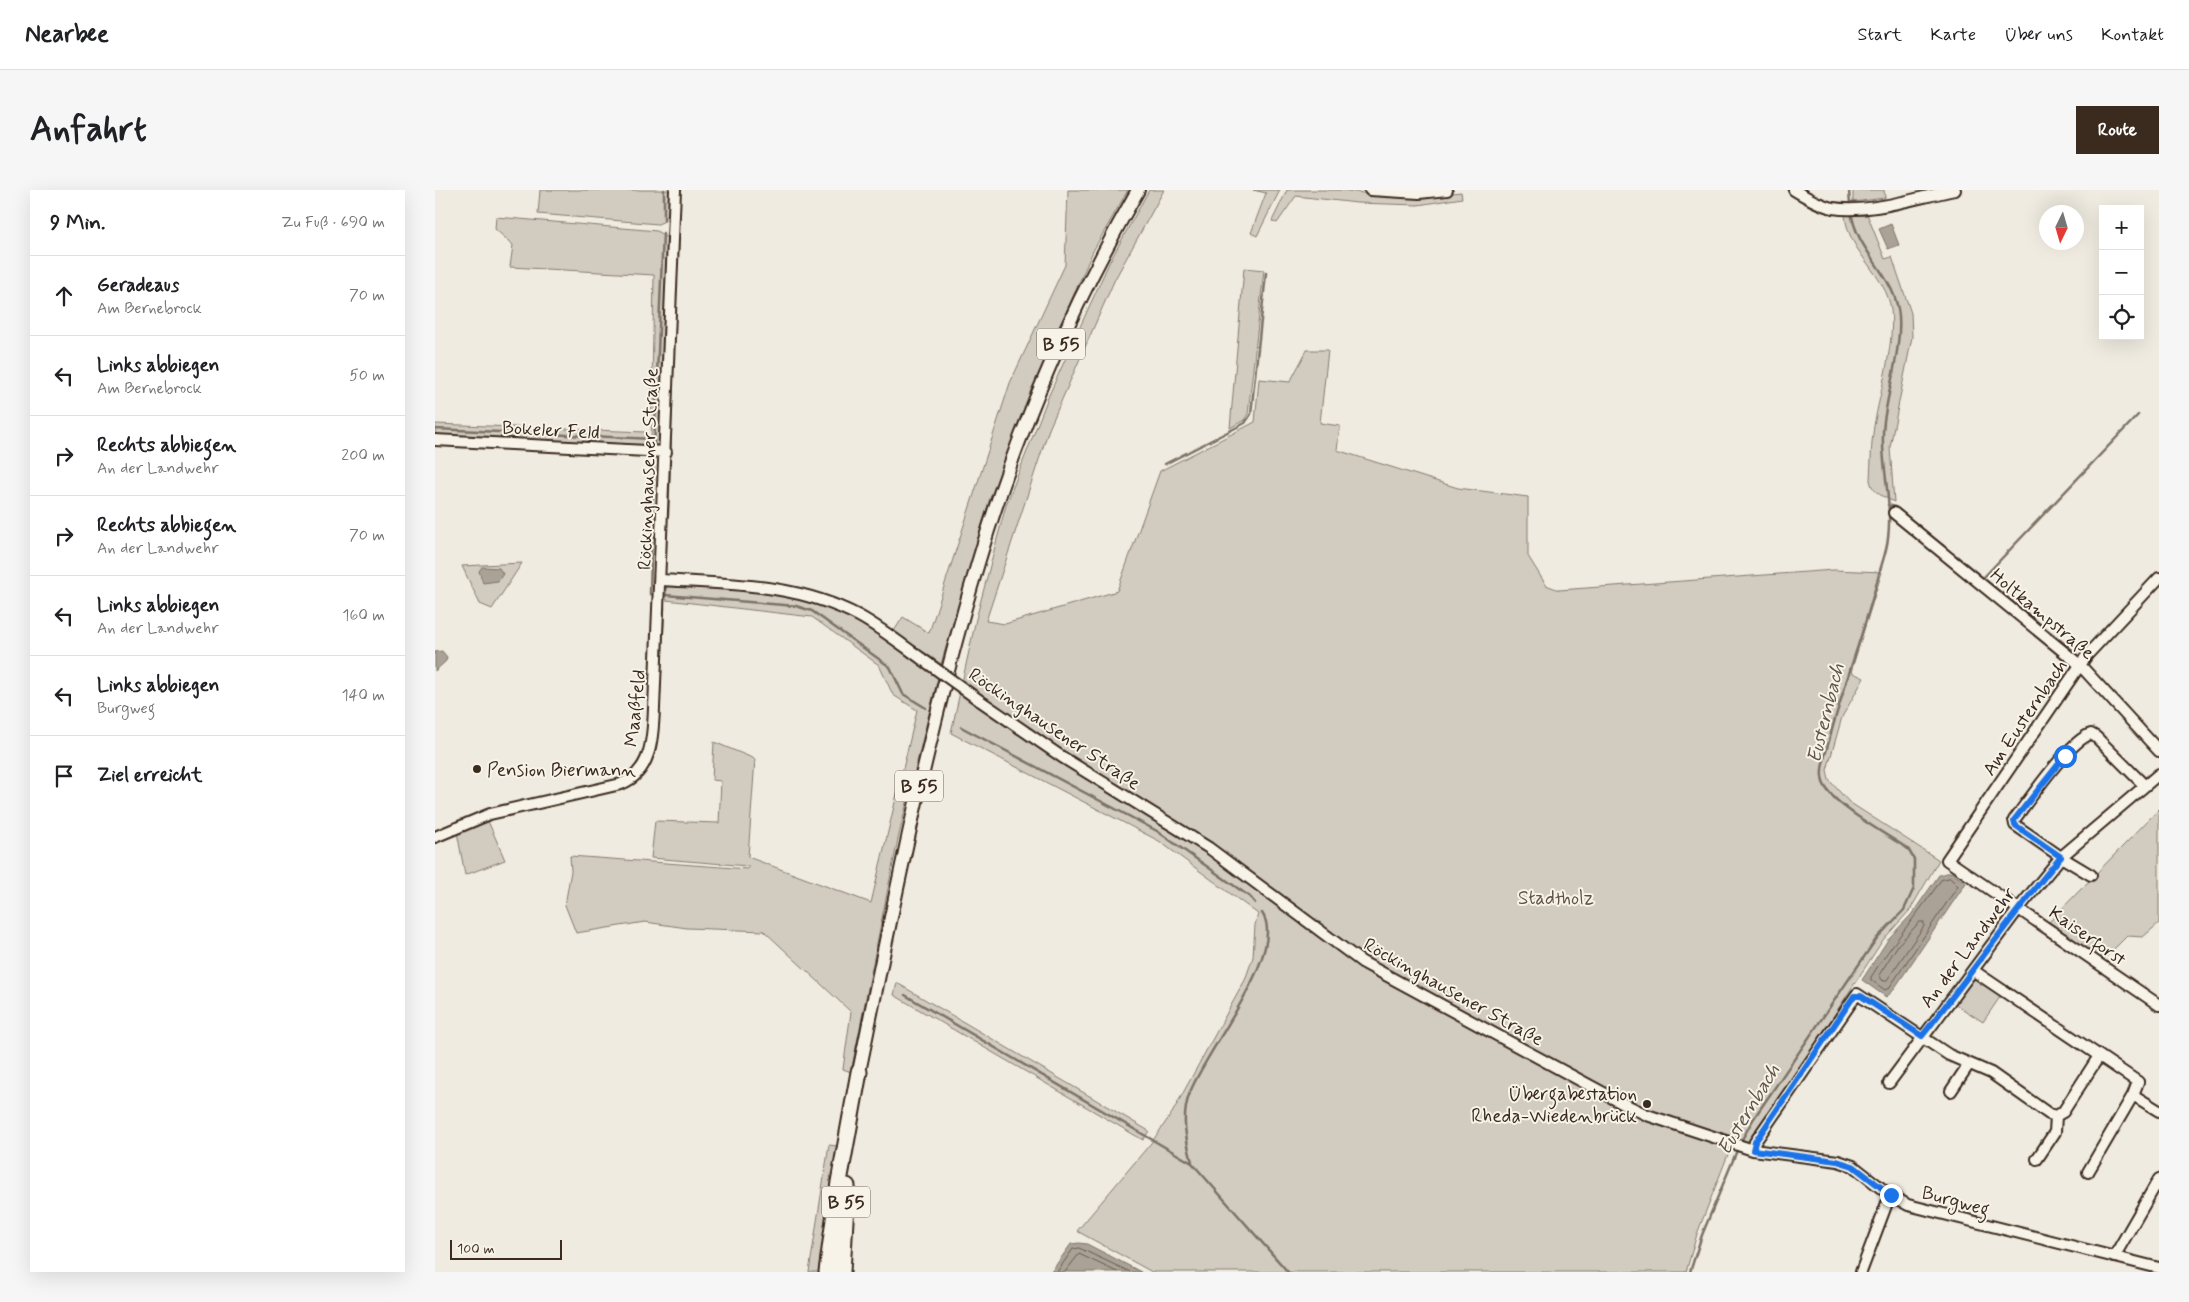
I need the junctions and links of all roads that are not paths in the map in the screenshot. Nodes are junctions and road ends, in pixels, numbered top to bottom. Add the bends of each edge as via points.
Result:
1 (675, 190) edge
2 (1138, 190) edge
3 (1370, 190) edge
4 (1447, 190) edge
5 (1794, 190) edge
6 (1955, 190) edge
7 (435, 440) edge
8 (666, 452) junction
9 (1894, 513) dead end
10 (2159, 578) edge
11 (660, 580) junction
12 (2080, 665) junction
13 (2159, 751) edge
14 (2159, 774) edge
15 (2144, 785) junction
16 (435, 837) edge
17 (2061, 857) junction
18 (1947, 860) joint
19 (2091, 874) dead end
20 (2019, 908) junction
21 (1974, 971) junction
22 (2159, 1005) edge
23 (1922, 1036) junction
24 (2099, 1056) junction
25 (1969, 1064) junction
26 (859, 1072) joint
27 (1889, 1083) dead end
28 (1951, 1091) dead end
29 (2133, 1095) junction
30 (2159, 1111) edge
31 (2056, 1116) junction
32 (849, 1132) junction
33 (1749, 1149) junction
34 (2037, 1159) dead end
35 (2088, 1172) dead end
36 (2159, 1179) edge
37 (1891, 1195) junction
38 (2114, 1257) junction
39 (2159, 1268) edge
40 (827, 1272) edge
41 (842, 1272) edge
42 (1861, 1272) edge

1 - 8 street, Röckinghausener Straße
2 - 26 main road, B 55 via 1101,254 1040,391 978,562 906,842
3 - 4 street
5 - 6 street via 1822,205 1846,209
7 - 8 street, Bokeler Feld
8 - 11 street, Röckinghausener Straße
9 - 12 street, Holtkampstraße
10 - 12 street, Am Eusternbach
11 - 16 street, Maaßfeld via 652,742 638,774 621,784 490,814
11 - 33 street, Röckinghausener Straße, bridge via 770,586 804,594 857,615 1062,757 1209,848 1381,974 1630,1108
12 - 13 street, Holtkampstraße
12 - 18 street, Am Eusternbach
14 - 15 street, An der Landwehr
15 - 17 street, An der Landwehr
15 - 17 street via 2096,737 2091,734 2085,736 2014,820 2015,825
17 - 19 street
17 - 20 street, An der Landwehr
18 - 20 street, Kaiserforst
20 - 21 street, An der Landwehr
20 - 22 street, Kaiserforst
21 - 23 street, An der Landwehr
21 - 24 street
23 - 25 street via 1949,1055
23 - 27 street, An der Landwehr
23 - 33 street via 1861,996 1854,996
24 - 29 street via 2138,1082
24 - 31 street via 2063,1112
25 - 28 street
25 - 31 street via 1991,1073
26 - 32 highway, B 55
29 - 30 street
29 - 35 street
31 - 34 street via 2055,1132
32 - 40 highway, B 55
32 - 41 highway, B 55
33 - 37 street, Burgweg via 1853,1166
36 - 38 street
37 - 38 street, Burgweg via 1909,1206 1939,1215
37 - 42 street
38 - 39 street, Burgweg

